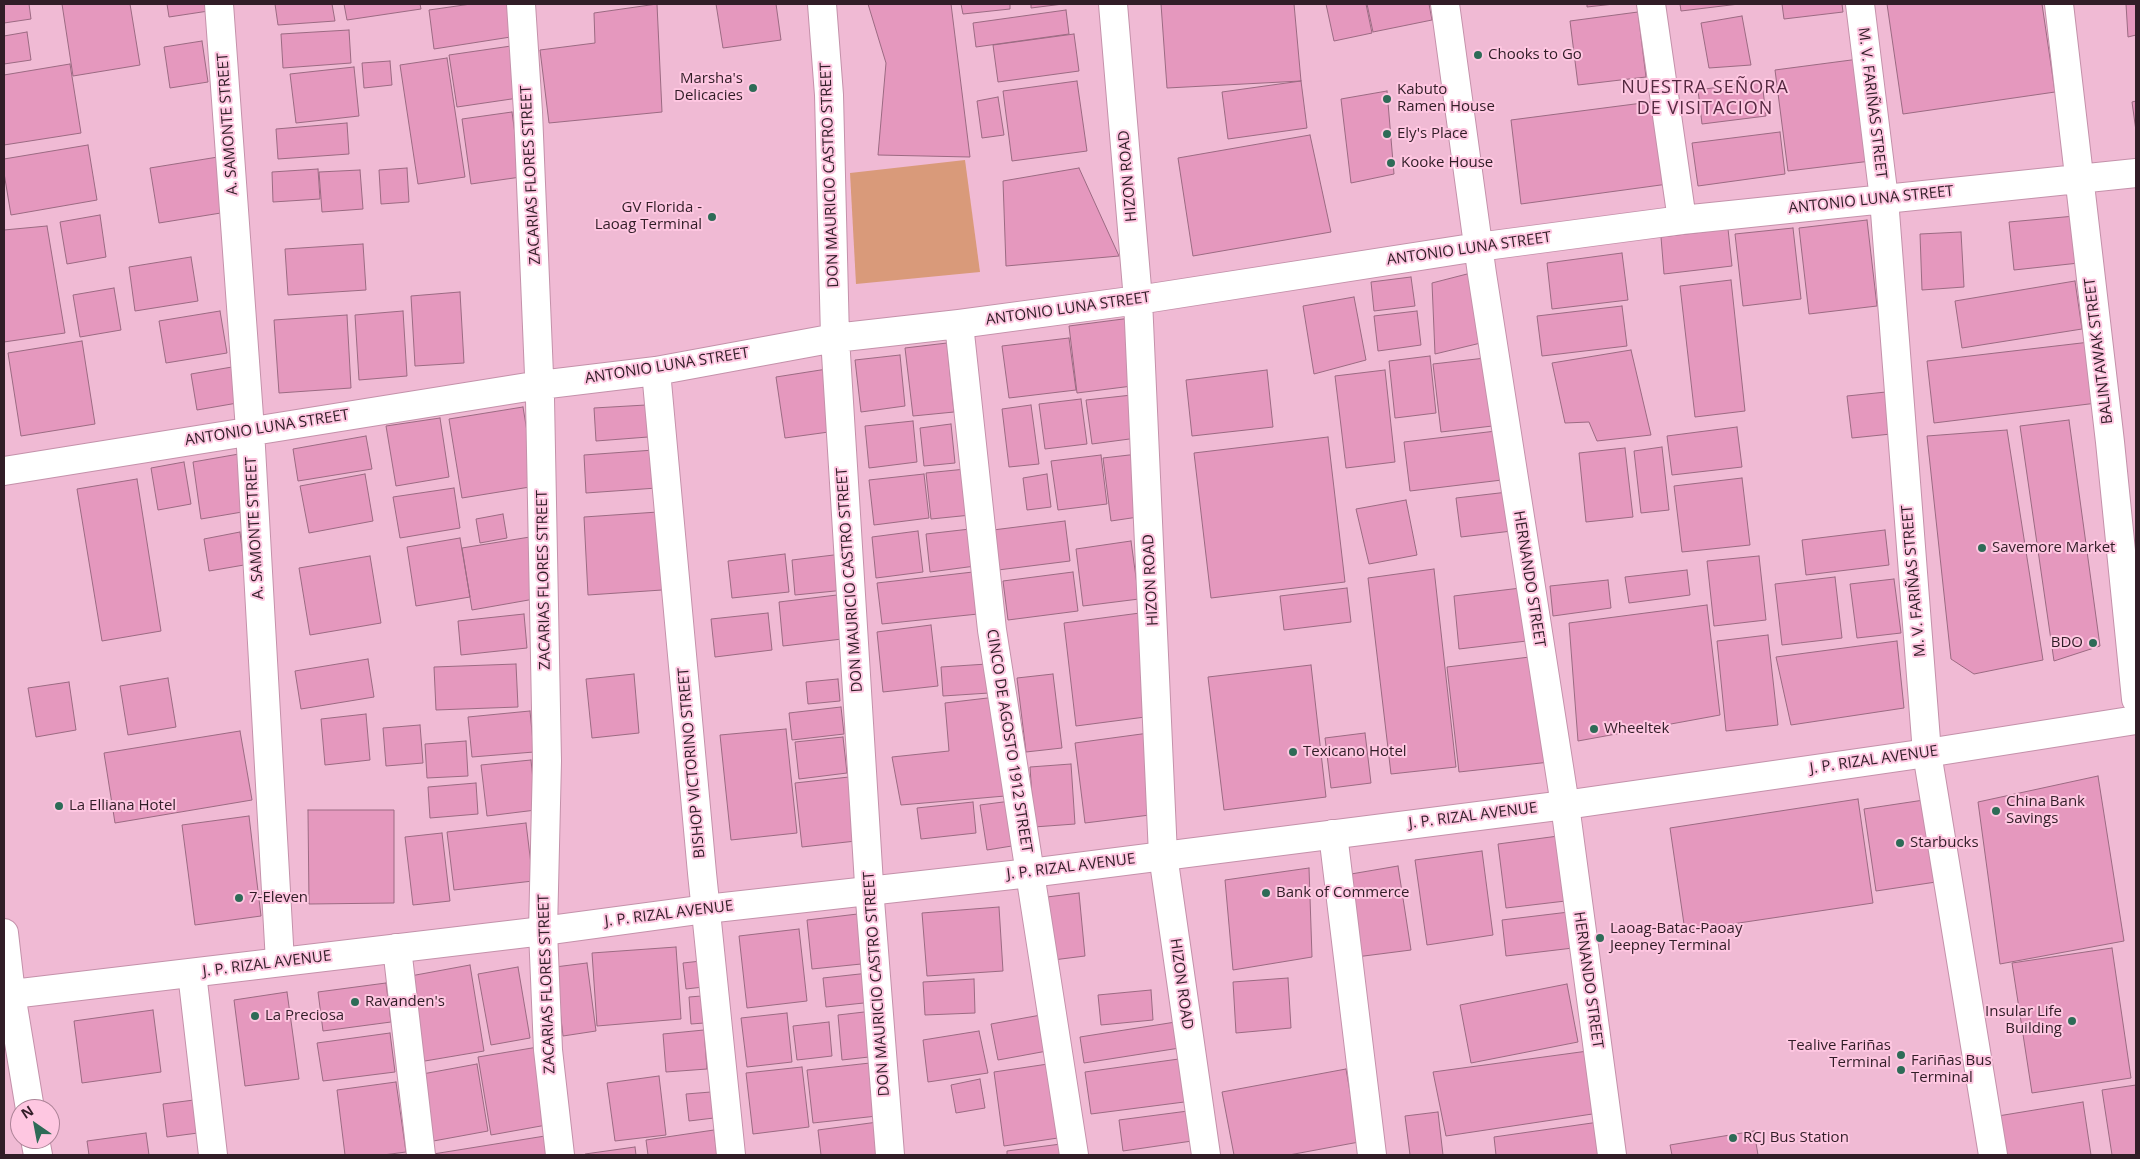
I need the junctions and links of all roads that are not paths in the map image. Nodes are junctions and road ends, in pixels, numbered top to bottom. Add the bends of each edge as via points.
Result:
1 (220, 4) edge
2 (521, 4) edge
3 (822, 4) edge
4 (1113, 4) edge
5 (1445, 4) edge
6 (1651, 4) edge
7 (1860, 4) edge
8 (2059, 4) edge
9 (2136, 173) edge
10 (2080, 180) junction
11 (1884, 198) junction
12 (1682, 220) junction
13 (1478, 247) junction
14 (1138, 300) junction
15 (959, 324) junction
16 (835, 338) junction
17 (656, 371) junction
18 (540, 385) junction
19 (250, 430) junction
20 (4, 471) edge
21 (2136, 699) edge
22 (2136, 720) edge
23 (1927, 753) junction
24 (1565, 805) junction
25 (1333, 834) junction
26 (1164, 855) junction
27 (1030, 873) junction
28 (870, 890) junction
29 (706, 909) junction
30 (542, 931) junction
31 (4, 933) edge
32 (398, 948) junction
33 (280, 962) junction
34 (192, 973) junction
35 (7, 995) edge
36 (28, 1099) edge
37 (214, 1155) edge
38 (421, 1155) edge
39 (560, 1155) edge
40 (732, 1155) edge
41 (890, 1155) edge
42 (1074, 1155) edge
43 (1206, 1155) edge
44 (1372, 1155) edge
45 (1612, 1155) edge
46 (1993, 1155) edge

1 - 19 street, A. SAMONTE STREET
2 - 18 street, ZACARIAS FLORES STREET
3 - 16 street, DON MAURICIO CASTRO STREET via 829,95
4 - 14 street, HIZON ROAD
5 - 13 street, HERNANDO STREET
6 - 12 street
7 - 11 street, M. V. FARIÑAS STREET
8 - 10 street, BALINTAWAK STREET
9 - 10 street, ANTONIO LUNA STREET
10 - 11 street, ANTONIO LUNA STREET
10 - 21 street, BALINTAWAK STREET
11 - 12 street, ANTONIO LUNA STREET
11 - 23 street, M. V. FARIÑAS STREET
12 - 13 street, ANTONIO LUNA STREET
13 - 14 street, ANTONIO LUNA STREET
13 - 24 street, HERNANDO STREET
14 - 15 street, ANTONIO LUNA STREET
14 - 26 street, HIZON ROAD
15 - 16 street, ANTONIO LUNA STREET
15 - 27 street, CINCO DE AGOSTO 1912 STREET via 992,630
16 - 17 street, ANTONIO LUNA STREET
16 - 28 street, DON MAURICIO CASTRO STREET
17 - 18 street, ANTONIO LUNA STREET
17 - 29 street, BISHOP VICTORINO STREET
18 - 19 street, ANTONIO LUNA STREET
18 - 30 street, ZACARIAS FLORES STREET via 547,761
19 - 20 street, ANTONIO LUNA STREET
19 - 33 street, A. SAMONTE STREET
22 - 23 street, J. P. RIZAL AVENUE
23 - 24 street, J. P. RIZAL AVENUE
23 - 46 street, M. V. FARIÑAS STREET
24 - 25 street, J. P. RIZAL AVENUE
24 - 45 street, HERNANDO STREET
25 - 26 street, J. P. RIZAL AVENUE
25 - 44 street
26 - 27 street, J. P. RIZAL AVENUE
26 - 43 street, HIZON ROAD
27 - 28 street, J. P. RIZAL AVENUE
27 - 42 street, CINCO DE AGOSTO 1912 STREET
28 - 29 street, J. P. RIZAL AVENUE
28 - 41 street, DON MAURICIO CASTRO STREET
29 - 30 street, J. P. RIZAL AVENUE
29 - 40 street, BISHOP VICTORINO STREET
30 - 32 street, J. P. RIZAL AVENUE
30 - 39 street, ZACARIAS FLORES STREET via 548,1050
31 - 35 street
32 - 33 street, J. P. RIZAL AVENUE
32 - 38 street
33 - 34 street, J. P. RIZAL AVENUE
34 - 35 street, J. P. RIZAL AVENUE
34 - 37 street
35 - 36 street

